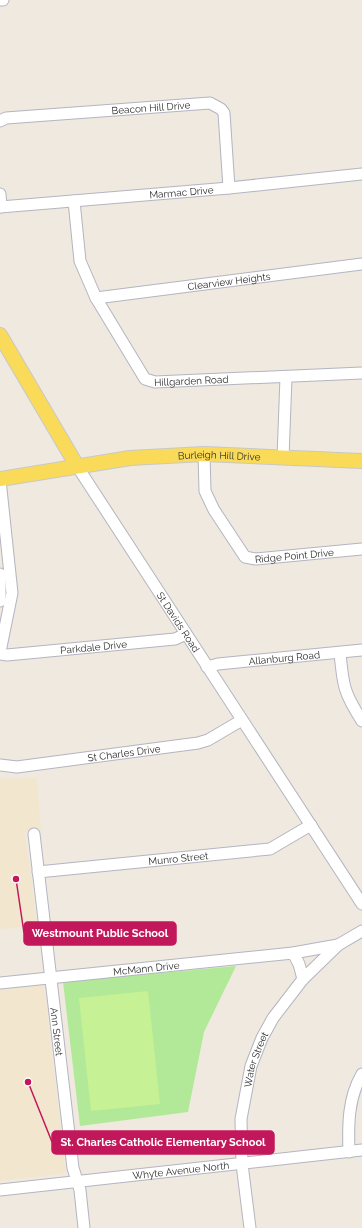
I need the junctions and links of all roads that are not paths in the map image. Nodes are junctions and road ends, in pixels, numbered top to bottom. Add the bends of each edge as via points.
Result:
1 (0, 0) edge
2 (3, 0) edge
3 (0, 121) edge
4 (362, 174) edge
5 (229, 188) junction
6 (0, 194) edge
7 (74, 201) junction
8 (1, 207) edge
9 (362, 264) edge
10 (96, 298) junction
11 (0, 335) edge
12 (362, 373) edge
13 (286, 377) junction
14 (204, 454) junction
15 (283, 458) junction
16 (362, 461) edge
17 (77, 466) junction
18 (0, 479) edge
19 (362, 549) edge
20 (0, 574) edge
21 (0, 601) edge
22 (186, 634) junction
23 (362, 650) edge
24 (0, 653) edge
25 (340, 653) junction
26 (207, 666) junction
27 (242, 720) junction
28 (362, 721) edge
29 (0, 765) edge
30 (311, 825) junction
31 (34, 834) dead end
32 (38, 872) junction
33 (362, 904) edge
34 (362, 931) edge
35 (338, 945) junction
36 (293, 953) junction
37 (51, 978) junction
38 (303, 980) junction
39 (0, 984) edge
40 (362, 1074) edge
41 (362, 1150) edge
42 (349, 1152) junction
43 (242, 1164) junction
44 (77, 1182) junction
45 (0, 1190) edge
46 (84, 1228) edge
47 (250, 1228) edge

1 - 2 street
3 - 5 street, Beacon Hill Drive via 6,118 210,104 224,113
4 - 5 street, Marmac Drive
5 - 7 street, Marmac Drive
6 - 8 street
7 - 8 street, Marmac Drive
7 - 10 street, Hillgarden Road via 80,261
9 - 10 street, Clearview Heights
10 - 13 street, Hillgarden Road via 145,379 155,382
11 - 17 main road, St Davids Road
12 - 13 street, Hillgarden Road
13 - 15 street
14 - 15 main road, Burleigh Hill Drive
14 - 17 main road, Burleigh Hill Drive via 130,458
14 - 19 street, Ridge Point Drive via 205,491 214,510 245,557 256,559
15 - 16 main road, Burleigh Hill Drive
17 - 18 main road, Burleigh Hill Drive
17 - 22 street, St Davids Road
18 - 24 street via 12,593
20 - 21 street
22 - 24 street, Parkdale Drive via 175,639 7,656
22 - 26 street, St Davids Road
23 - 25 street, Allanburg Road
25 - 26 street, Allanburg Road
25 - 28 street via 344,688
26 - 27 street, St Davids Road
27 - 29 street, St Charles Drive via 198,743 18,767
27 - 30 street, St Davids Road
30 - 32 street, Munro Street via 270,849
30 - 33 street, St Davids Road
31 - 32 street, Ann Street
32 - 37 street, Ann Street
34 - 35 street, Water Street
35 - 36 street, McMann Drive
35 - 38 street, Water Street
36 - 37 street, McMann Drive
36 - 38 street
37 - 39 street, McMann Drive
37 - 44 street, Ann Street via 73,1168
38 - 43 street, Water Street via 274,1018 262,1038 251,1066 241,1119
40 - 42 street via 350,1107
41 - 42 street, Whyte Avenue North
42 - 43 street, Whyte Avenue North
43 - 44 street, Whyte Avenue North
43 - 47 street, Water Street
44 - 45 street, Whyte Avenue North
44 - 46 street, Ann Street

